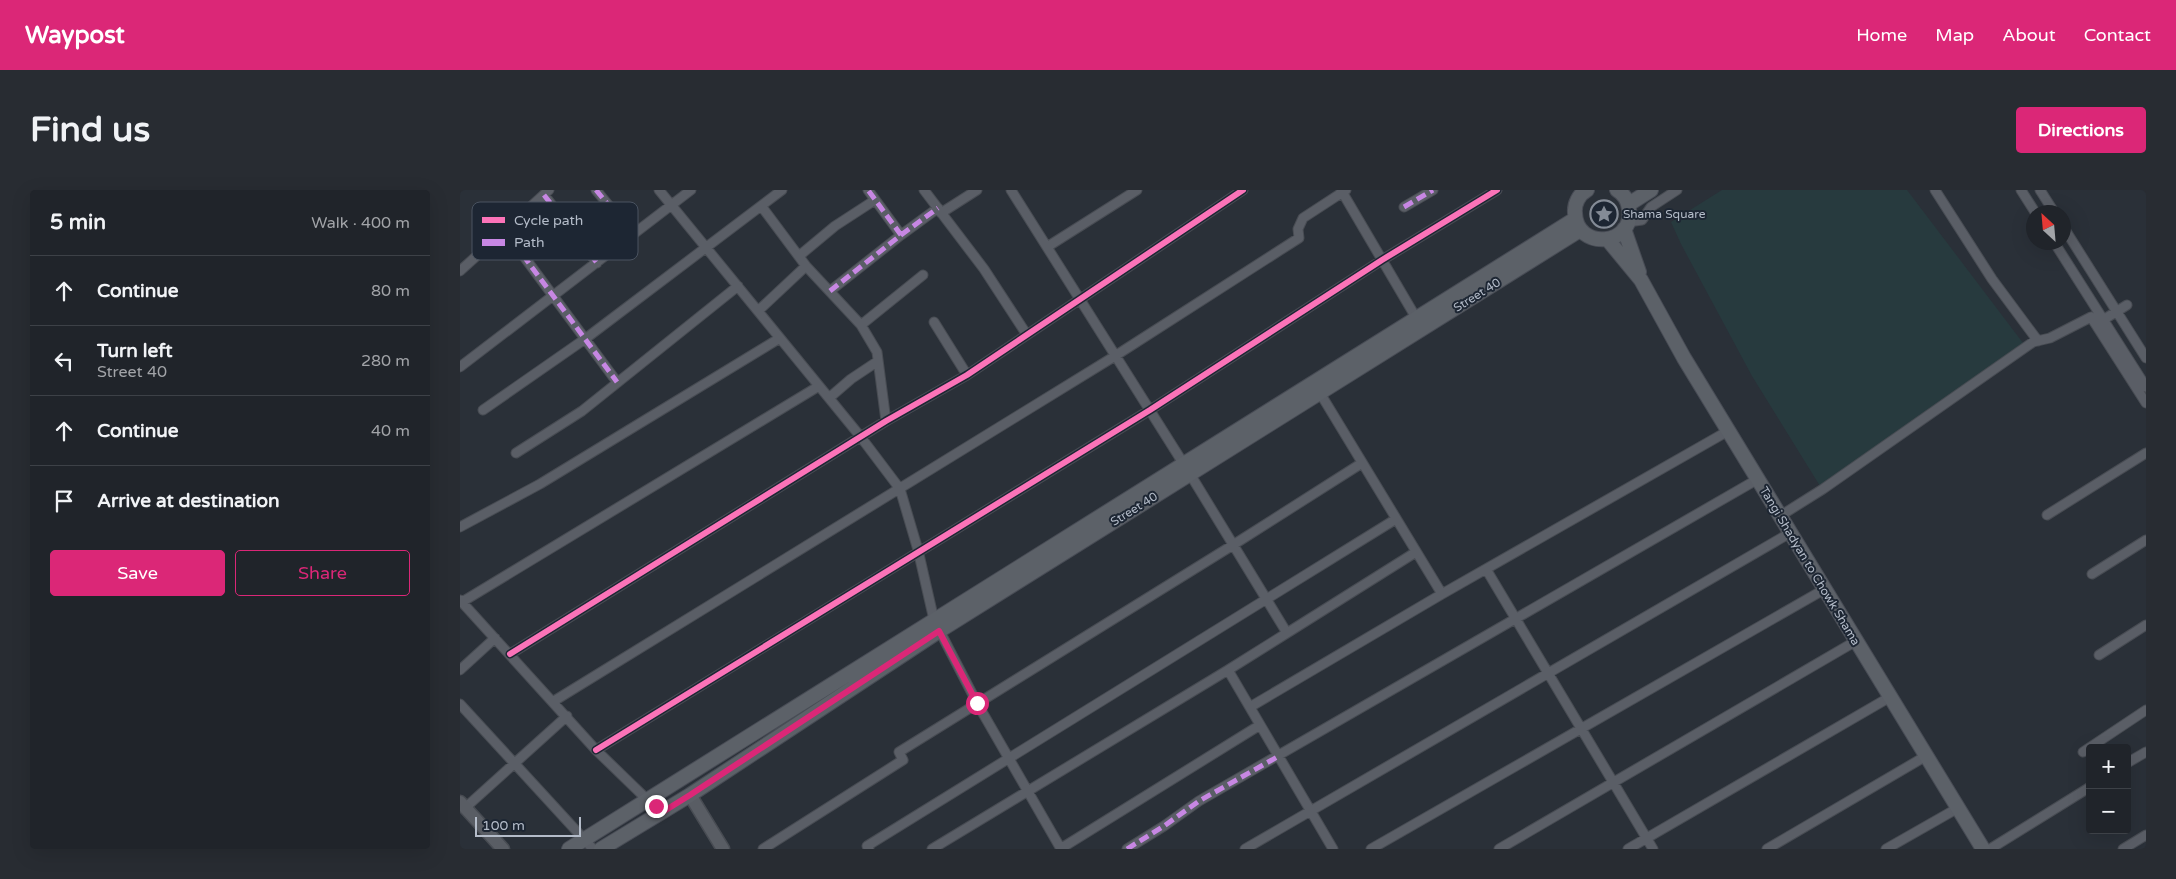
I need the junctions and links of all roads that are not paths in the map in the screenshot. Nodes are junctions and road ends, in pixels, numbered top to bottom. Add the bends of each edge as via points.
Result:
1 (596, 190) edge
2 (660, 190) edge
3 (691, 190) edge
4 (782, 190) edge
5 (868, 190) edge
6 (924, 190) edge
7 (977, 190) edge
8 (1011, 190) edge
9 (1137, 190) edge
10 (1243, 190) edge
11 (1433, 190) edge
12 (1497, 190) edge
13 (1620, 190) edge
14 (1651, 190) edge
15 (1677, 190) edge
16 (1935, 190) edge
17 (2021, 190) edge
18 (2040, 190) edge
19 (1343, 191) edge
20 (1584, 191) edge
21 (546, 193) edge
22 (875, 200) junction
23 (536, 202) edge
24 (606, 202) edge
25 (1629, 204) junction
26 (2031, 205) edge
27 (2050, 205) edge
28 (672, 206) junction
29 (762, 206) junction
30 (1404, 207) dead end
31 (940, 211) junction
32 (1578, 224) junction
33 (1626, 226) junction
34 (638, 231) edge
35 (901, 235) junction
36 (2071, 239) edge
37 (1608, 240) junction
38 (1047, 247) junction
39 (707, 248) junction
40 (2059, 250) edge
41 (799, 256) junction
42 (473, 260) edge
43 (527, 260) edge
44 (595, 260) edge
45 (601, 260) edge
46 (1382, 260) junction
47 (597, 263) junction
48 (806, 266) junction
49 (460, 272) edge
50 (923, 275) dead end
51 (1641, 280) junction
52 (738, 286) junction
53 (830, 291) junction
54 (554, 296) junction
55 (1080, 300) junction
56 (2127, 305) dead end
57 (758, 311) junction
58 (2116, 312) junction
59 (2103, 320) junction
60 (934, 322) dead end
61 (862, 324) junction
62 (1420, 324) junction
63 (1027, 335) junction
64 (780, 338) junction
65 (585, 339) junction
66 (2038, 341) junction
67 (1115, 356) junction
68 (2146, 358) edge
69 (878, 361) junction
70 (460, 367) edge
71 (966, 375) junction
72 (617, 382) junction
73 (819, 386) junction
74 (2146, 387) edge
75 (1320, 394) junction
76 (829, 398) junction
77 (2146, 403) edge
78 (483, 410) dead end
79 (1150, 410) junction
80 (886, 420) junction
81 (1728, 431) junction
82 (860, 436) junction
83 (516, 453) dead end
84 (2146, 453) edge
85 (1362, 463) junction
86 (1187, 469) junction
87 (1758, 480) junction
88 (900, 489) junction
89 (2048, 515) dead end
90 (1780, 516) junction
91 (1396, 519) junction
92 (460, 527) edge
93 (1790, 533) junction
94 (2146, 540) edge
95 (1233, 545) junction
96 (918, 550) junction
97 (1416, 552) junction
98 (1486, 569) junction
99 (2092, 574) dead end
100 (1824, 589) junction
101 (1442, 594) junction
102 (1266, 600) junction
103 (461, 601) edge
104 (1515, 619) junction
105 (2146, 625) edge
106 (937, 626) junction
107 (1287, 633) junction
108 (495, 638) junction
109 (1856, 641) junction
110 (510, 654) junction
111 (2099, 655) dead end
112 (460, 670) edge
113 (1228, 670) junction
114 (1548, 674) junction
115 (1890, 697) junction
116 (554, 701) junction
117 (977, 703) junction
118 (460, 704) edge
119 (1250, 708) junction
120 (2146, 710) edge
121 (567, 716) junction
122 (1260, 725) junction
123 (1580, 728) junction
124 (596, 750) junction
125 (2083, 752) dead end
126 (2146, 752) edge
127 (1278, 756) junction
128 (1926, 756) junction
129 (1009, 758) junction
130 (2131, 761) edge
131 (514, 763) junction
132 (1613, 782) junction
133 (2087, 789) edge
134 (1028, 791) junction
135 (690, 795) junction
136 (648, 800) junction
137 (463, 805) edge
138 (1958, 808) junction
139 (1311, 811) junction
140 (661, 813) junction
141 (2146, 835) edge
142 (1647, 838) junction
143 (589, 844) edge
144 (503, 849) edge
145 (569, 849) edge
146 (601, 849) edge
147 (723, 849) edge
148 (763, 849) edge
149 (869, 849) edge
150 (932, 849) edge
151 (1060, 849) edge
152 (1126, 849) edge
153 (1245, 849) edge
154 (1333, 849) edge
155 (1371, 849) edge
156 (1499, 849) edge
157 (1628, 849) edge
158 (1653, 849) edge
159 (1767, 849) edge
160 (1886, 849) edge
161 (1983, 849) edge
162 (1990, 849) edge
163 (2124, 849) edge

1 - 24 street
2 - 28 street
3 - 28 street
4 - 29 street
5 - 22 street
6 - 31 street
7 - 31 street
8 - 38 street
9 - 38 street
10 - 55 street
11 - 30 street
12 - 46 street
13 - 25 main road
14 - 25 main road
15 - 33 street via 1651,207 1642,220
16 - 66 street via 1992,279
17 - 26 street
18 - 27 street
19 - 46 street
19 - 67 street via 1303,218 1298,229 1299,238
20 - 32 main road via 1574,210
21 - 23 street
22 - 35 street
22 - 41 street via 835,226
25 - 33 main road
28 - 34 street
28 - 39 street
29 - 39 street
29 - 41 street
31 - 35 street
31 - 63 street via 984,269
32 - 37 main road via 1593,239
32 - 62 main road
33 - 37 main road
33 - 51 main road
35 - 53 street
36 - 58 street
37 - 51 main road
38 - 55 street
39 - 52 street
39 - 65 street
40 - 59 street
41 - 48 street
42 - 49 street
43 - 54 street
44 - 47 street
45 - 47 street
46 - 62 street
46 - 79 street
47 - 54 street
48 - 53 street
48 - 57 street
50 - 61 street
51 - 81 main road, Tangi Shadyan to Chowk Shama
52 - 57 street
52 - 72 street
53 - 61 street
54 - 65 street
54 - 70 street
55 - 63 street
55 - 67 street
56 - 58 street
57 - 64 street
58 - 59 street
58 - 68 street
59 - 74 street
60 - 71 street
61 - 69 street via 877,352
62 - 75 main road, Street 40
62 - 86 main road
63 - 71 street
64 - 73 street
64 - 92 street via 540,484
65 - 72 street
65 - 78 street
66 - 77 street via 2091,317
66 - 90 street
67 - 79 street
67 - 88 street
69 - 76 street via 851,378
69 - 80 street
71 - 80 street
72 - 83 street via 582,411
73 - 76 street
73 - 103 street
75 - 85 street
75 - 86 main road, Street 40
76 - 82 street
79 - 86 street
79 - 96 street
80 - 82 street
81 - 87 main road, Tangi Shadyan to Chowk Shama
81 - 98 street
82 - 88 street
82 - 110 street
84 - 89 street
85 - 91 street
85 - 95 street
86 - 95 street
86 - 106 main road, Street 40
87 - 90 main road, Tangi Shadyan to Chowk Shama
87 - 104 street
88 - 96 street
88 - 116 street
90 - 93 main road, Tangi Shadyan to Chowk Shama
91 - 97 street
91 - 102 street
93 - 100 main road, Tangi Shadyan to Chowk Shama
93 - 114 street
94 - 99 street
95 - 102 street
95 - 117 street
96 - 106 street
96 - 124 street
97 - 101 street
97 - 107 street
98 - 101 street
98 - 104 street
100 - 109 main road, Tangi Shadyan to Chowk Shama
100 - 123 street
101 - 119 street
102 - 107 street
102 - 129 street
103 - 108 street
104 - 114 street
104 - 127 street
105 - 111 street
106 - 117 street
106 - 135 main road, Street 40
106 - 136 main road
107 - 113 street
108 - 110 street
108 - 112 street
109 - 115 main road, Tangi Shadyan to Chowk Shama
109 - 132 street
110 - 116 street
113 - 119 street
113 - 134 street
114 - 123 street
114 - 139 street
115 - 128 main road, Tangi Shadyan to Chowk Shama
115 - 142 street
116 - 121 street
117 - 129 street
117 - 148 street via 899,752 903,760
118 - 131 street
119 - 122 street
120 - 125 street
121 - 124 street
121 - 131 street
122 - 127 street
122 - 151 street
123 - 132 street
123 - 155 street
124 - 136 street
126 - 130 street
127 - 139 street
127 - 152 street via 1199,801
128 - 138 main road, Tangi Shadyan to Chowk Shama
128 - 159 street
129 - 134 street
129 - 149 street via 867,846
131 - 137 street
131 - 143 street
132 - 142 street
132 - 156 street
133 - 162 street
134 - 150 street
134 - 151 street
135 - 140 main road, Street 40
135 - 147 street
136 - 140 street
136 - 143 main road
137 - 144 street
138 - 160 street
138 - 161 main road, Tangi Shadyan to Chowk Shama
139 - 153 street
139 - 154 street
140 - 146 main road, Street 40
141 - 163 street
142 - 157 street
142 - 158 street
143 - 145 main road

